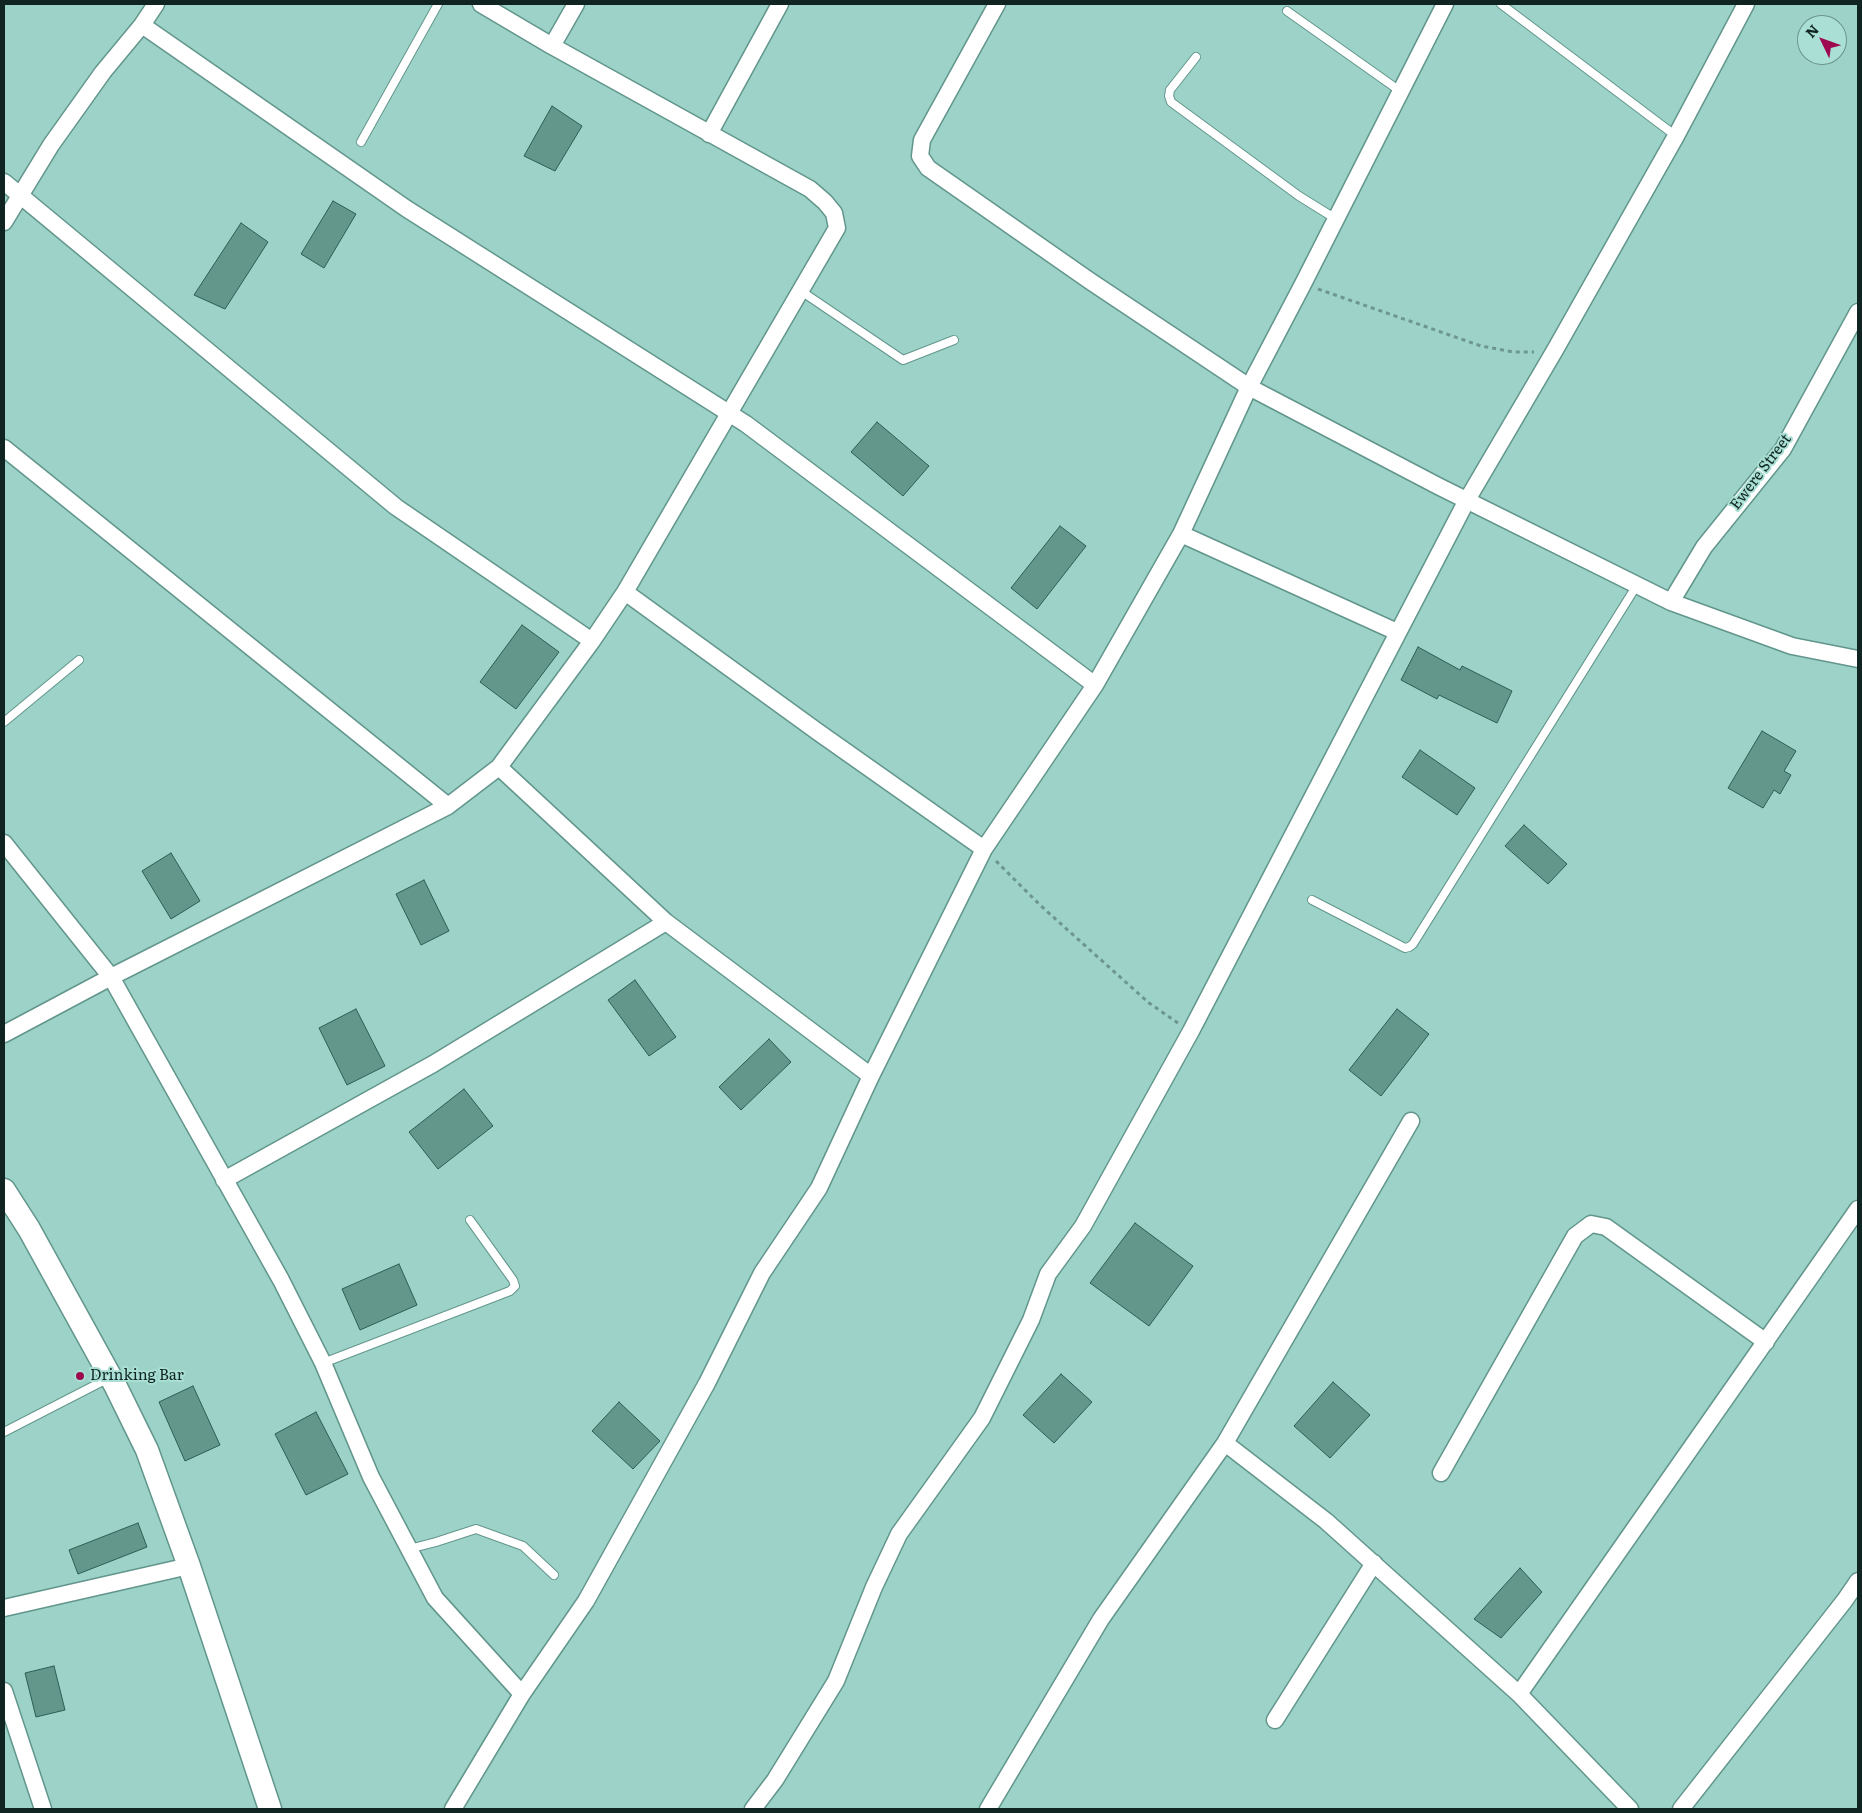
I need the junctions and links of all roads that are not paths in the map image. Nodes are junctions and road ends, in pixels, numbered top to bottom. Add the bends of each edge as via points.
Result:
1 (156, 4) edge
2 (438, 4) edge
3 (481, 4) edge
4 (576, 4) edge
5 (780, 4) edge
6 (998, 4) edge
7 (1444, 4) edge
8 (1501, 4) edge
9 (1746, 4) edge
10 (1287, 11) dead end
11 (142, 26) junction
12 (552, 46) junction
13 (1196, 57) dead end
14 (1400, 91) junction
15 (709, 134) junction
16 (1676, 136) junction
17 (361, 142) dead end
18 (4, 182) edge
19 (19, 194) junction
20 (1336, 219) junction
21 (4, 222) edge
22 (801, 291) junction
23 (1858, 312) edge
24 (954, 340) dead end
25 (1249, 387) junction
26 (730, 414) junction
27 (4, 448) edge
28 (1467, 500) junction
29 (1181, 534) junction
30 (1637, 585) junction
31 (625, 592) junction
32 (1671, 602) junction
33 (1397, 632) junction
34 (592, 640) junction
35 (1858, 659) edge
36 (79, 660) dead end
37 (1095, 684) junction
38 (4, 722) edge
39 (499, 768) junction
40 (448, 806) junction
41 (4, 843) edge
42 (984, 849) junction
43 (1312, 900) dead end
44 (666, 922) junction
45 (111, 977) junction
46 (4, 1034) edge
47 (871, 1076) junction
48 (1411, 1121) dead end
49 (224, 1180) junction
50 (4, 1190) edge
51 (1858, 1209) edge
52 (470, 1220) dead end
53 (1766, 1342) junction
54 (323, 1363) junction
55 (110, 1377) junction
56 (4, 1432) edge
57 (1225, 1443) junction
58 (1440, 1473) dead end
59 (409, 1549) junction
60 (1374, 1564) junction
61 (189, 1566) junction
62 (554, 1575) dead end
63 (1858, 1581) edge
64 (4, 1608) edge
65 (4, 1691) edge
66 (522, 1694) junction
67 (1519, 1694) junction
68 (1275, 1720) dead end
69 (43, 1809) edge
70 (270, 1809) edge
71 (453, 1809) edge
72 (753, 1809) edge
73 (988, 1809) edge
74 (1630, 1809) edge
75 (1681, 1809) edge

1 - 11 street
2 - 17 lane
3 - 12 street
4 - 12 street
5 - 15 street
6 - 25 street via 922,140 920,156 928,168
7 - 14 street
8 - 16 lane
9 - 16 street
10 - 14 lane
11 - 19 street via 103,72
11 - 26 street via 406,210
12 - 15 street
13 - 20 lane via 1170,90 1172,102 1299,196
14 - 20 street
15 - 22 street via 810,190 834,213 837,228
16 - 28 street
18 - 19 street
19 - 21 street
19 - 34 street via 396,507
20 - 25 street
22 - 24 lane via 903,360
22 - 26 street
23 - 32 street, Ewere Street via 1783,449 1704,547
25 - 28 street
25 - 29 street
26 - 31 street
26 - 37 street
27 - 40 street
28 - 30 street
28 - 33 street
29 - 33 street
29 - 37 street
30 - 32 street
30 - 43 lane via 1413,944 1405,948
31 - 34 street
31 - 42 street
32 - 35 street via 1792,646
33 - 72 street via 1191,1031 1083,1226 1048,1274 1031,1320 982,1418 899,1534 836,1681 775,1780
34 - 39 street
36 - 38 lane
37 - 42 street
39 - 40 street
39 - 44 street
40 - 45 street
41 - 45 street
42 - 47 street
44 - 47 street
44 - 49 street via 433,1064
45 - 46 street
45 - 49 street
47 - 66 street via 819,1188 762,1272 707,1383 586,1601
48 - 57 street
49 - 54 street via 282,1280
50 - 55 street
51 - 53 street
52 - 54 lane via 513,1280 515,1286 510,1291
53 - 58 street via 1606,1227 1591,1224 1575,1236
53 - 67 street
54 - 59 street via 371,1477
55 - 56 lane
55 - 61 street via 147,1450
57 - 60 street via 1326,1521
57 - 73 street via 1101,1619
59 - 62 lane via 476,1529 523,1546
59 - 66 street via 435,1598
60 - 67 street
60 - 68 street
61 - 64 street
61 - 70 street
63 - 75 street
65 - 69 street
66 - 71 street
67 - 74 street

